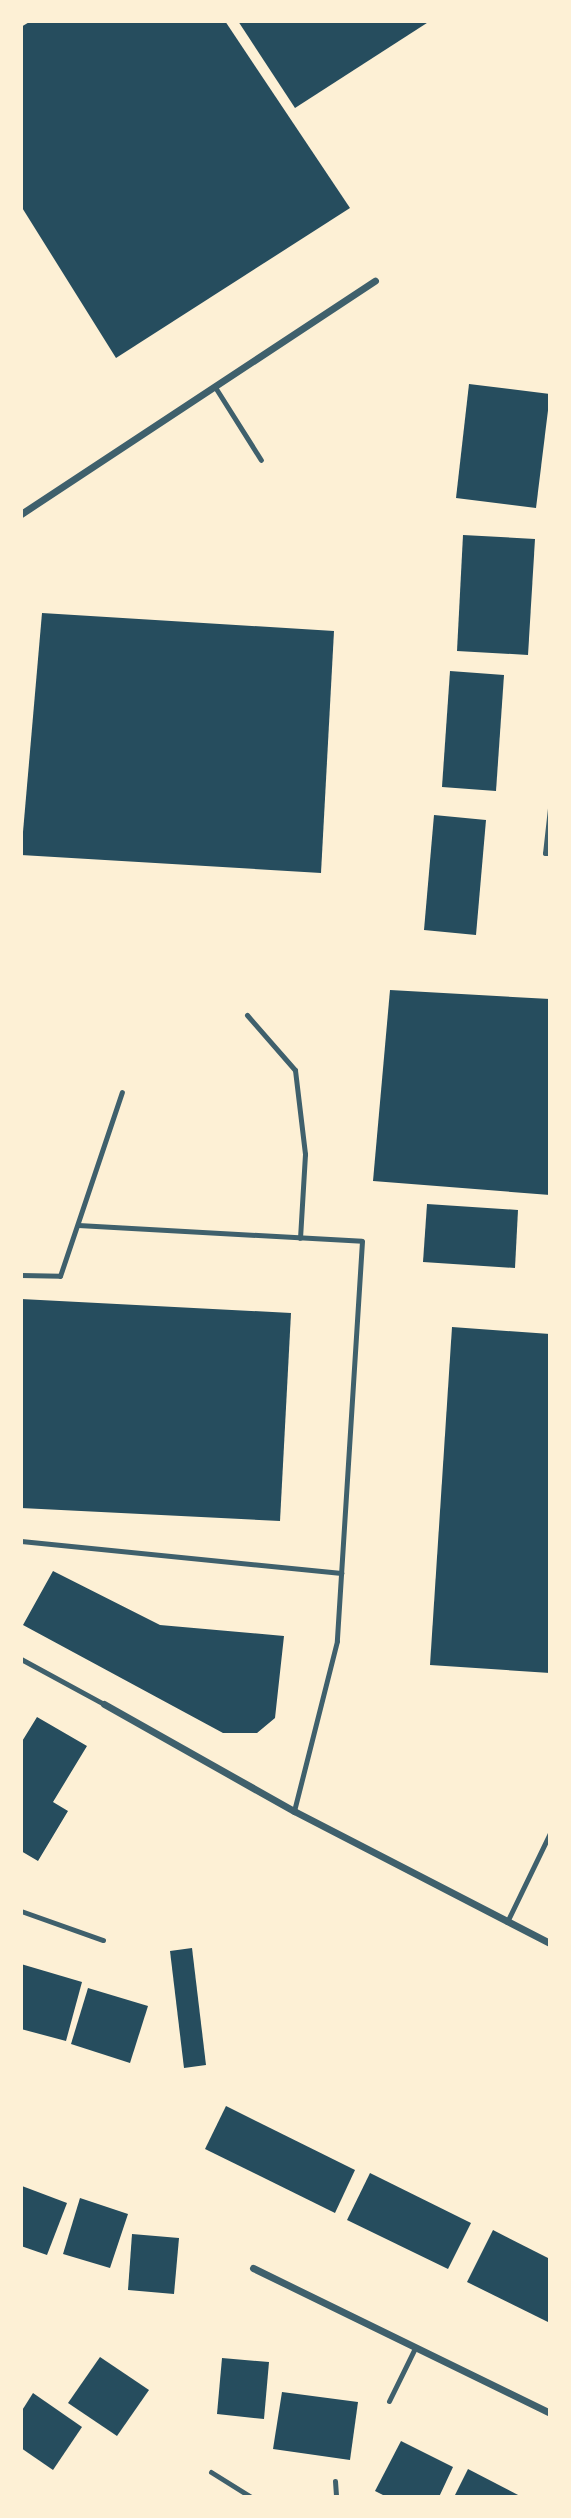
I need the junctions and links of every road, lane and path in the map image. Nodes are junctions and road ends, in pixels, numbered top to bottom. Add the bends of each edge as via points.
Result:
1 (375, 281) dead end
2 (215, 387) junction
3 (261, 460) dead end
4 (21, 514) edge
5 (550, 808) edge
6 (550, 853) edge
7 (247, 1015) dead end
8 (122, 1093) dead end
9 (78, 1225) junction
10 (300, 1238) junction
11 (21, 1275) edge
12 (21, 1541) edge
13 (341, 1573) junction
14 (21, 1659) edge
15 (104, 1704) joint
16 (294, 1811) junction
17 (550, 1833) edge
18 (21, 1911) edge
19 (507, 1922) junction
20 (103, 1940) dead end
21 (550, 1943) edge
22 (253, 2268) dead end
23 (414, 2350) junction
24 (389, 2401) dead end
25 (550, 2413) edge
26 (211, 2472) dead end
27 (335, 2482) dead end
28 (251, 2497) edge
29 (336, 2497) edge

1 - 2 street
2 - 3 lane
2 - 4 street
5 - 6 lane via 545,853
7 - 10 lane via 295,1070 305,1154
8 - 9 lane
9 - 10 lane
9 - 11 lane via 60,1276
10 - 13 lane via 362,1241
12 - 13 lane
13 - 16 lane via 337,1641
14 - 15 lane
15 - 16 street
16 - 19 street
17 - 19 lane
18 - 20 lane
19 - 21 street
22 - 23 street
23 - 24 lane
23 - 25 street
26 - 28 lane
27 - 29 lane

